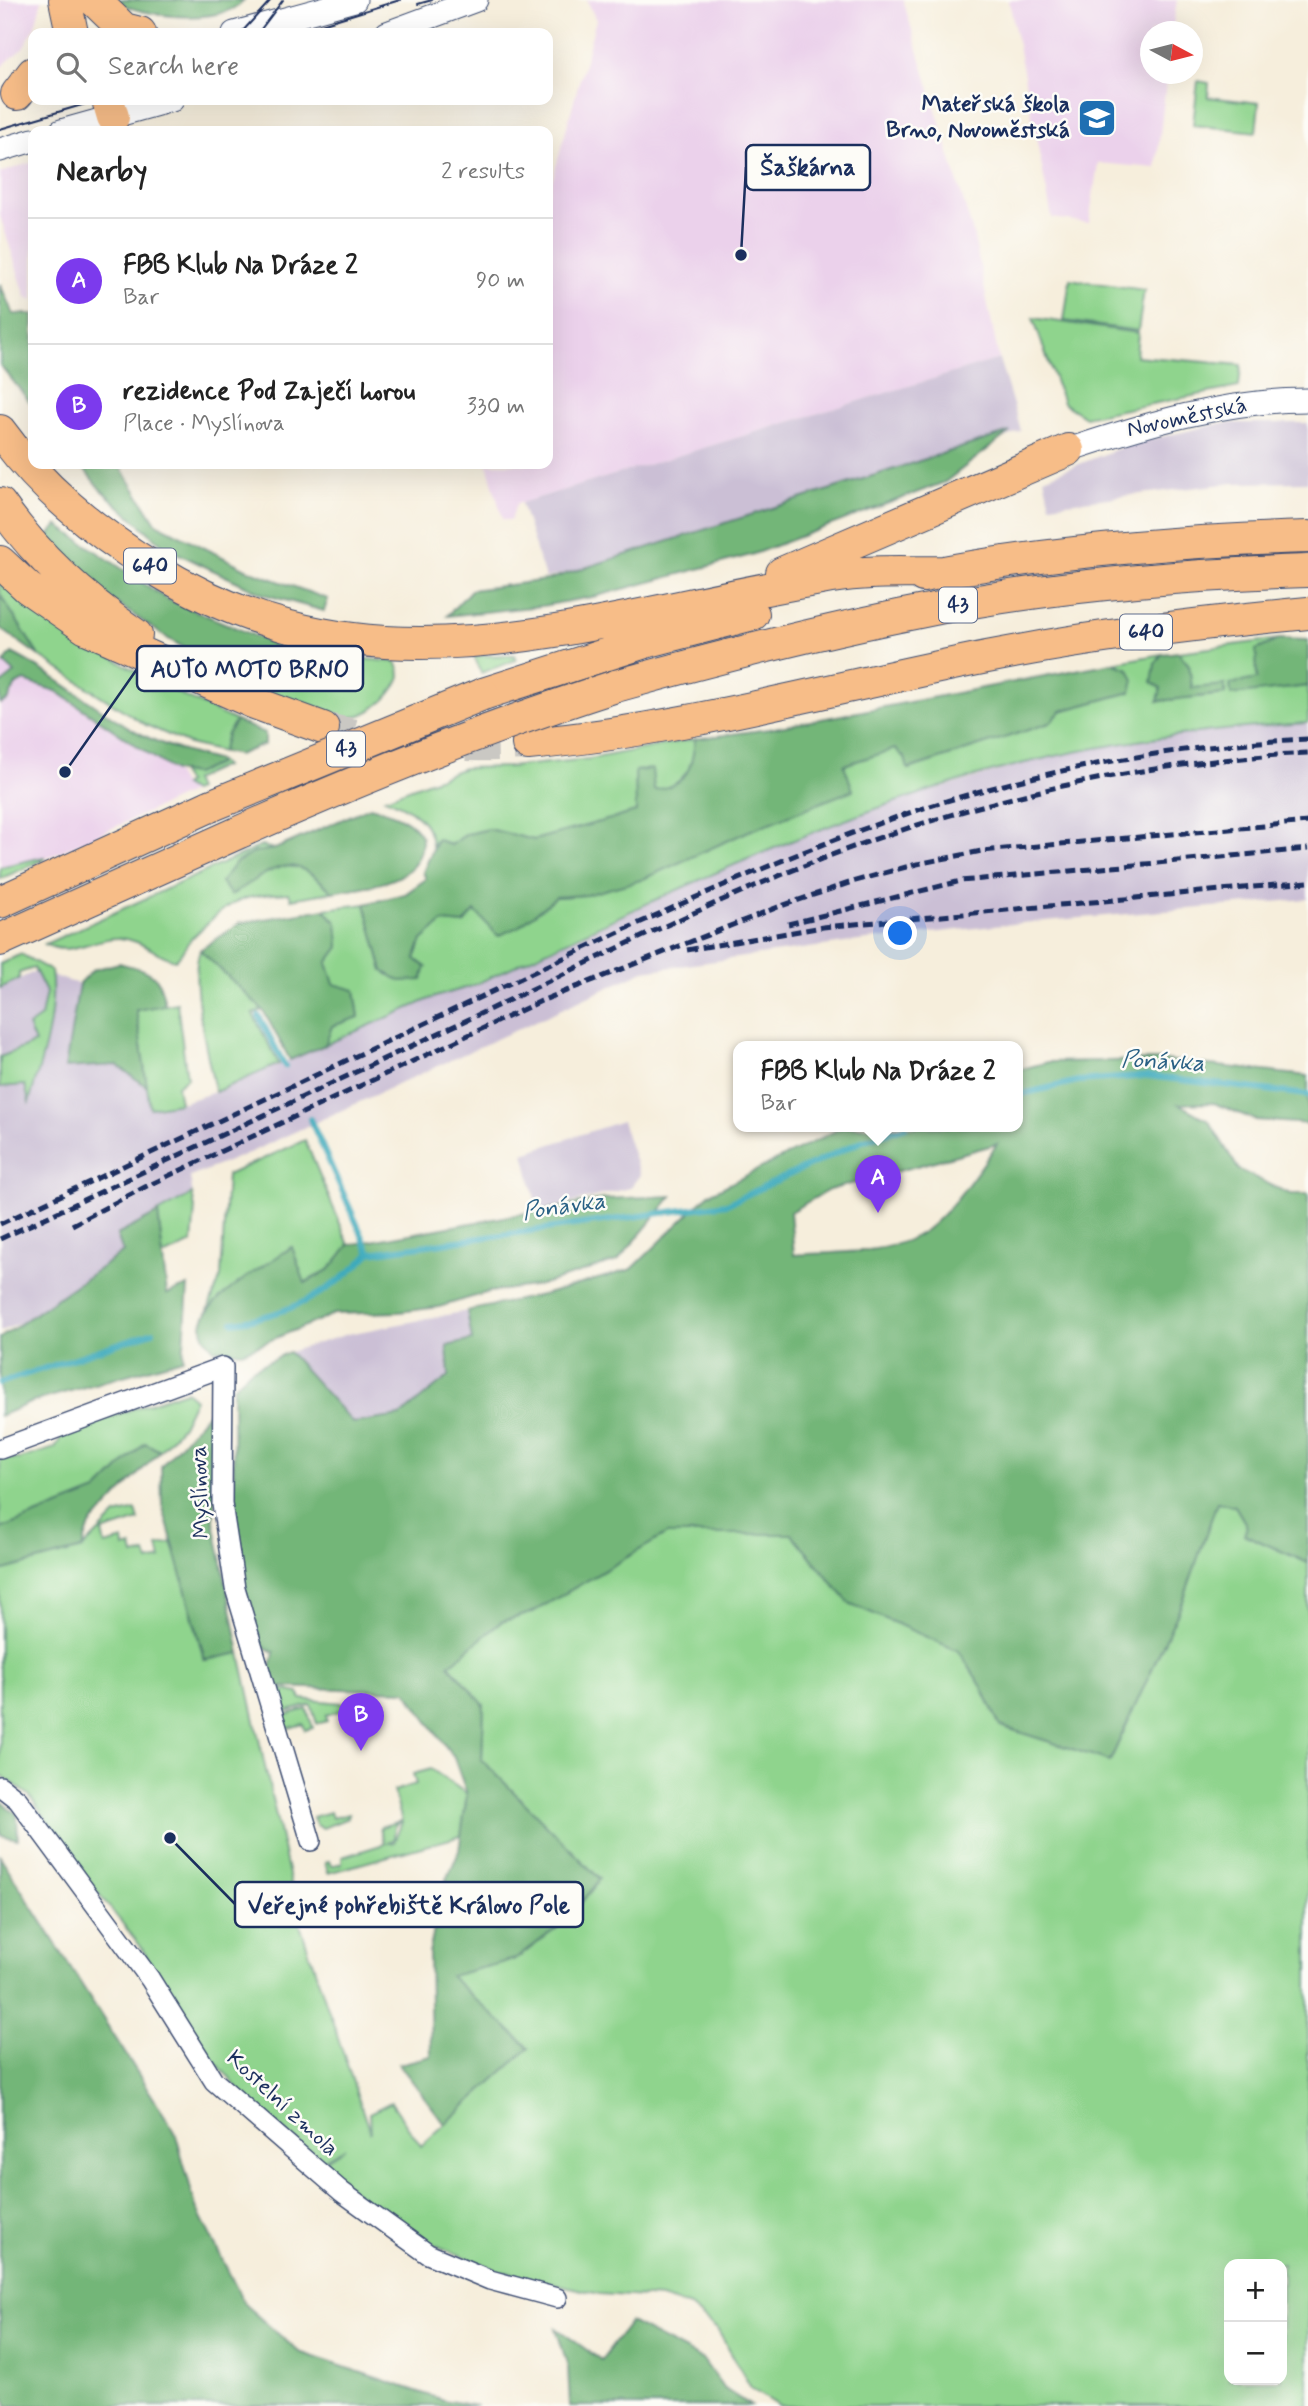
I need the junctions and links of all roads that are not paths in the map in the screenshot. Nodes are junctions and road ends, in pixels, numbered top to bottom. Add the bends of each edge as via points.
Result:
1 (62, 0) edge
2 (84, 0) edge
3 (94, 0) edge
4 (355, 0) edge
5 (476, 0) edge
6 (419, 10) edge
7 (58, 28) edge
8 (70, 28) edge
9 (93, 28) edge
10 (123, 28) edge
11 (252, 28) edge
12 (394, 28) edge
13 (133, 105) edge
14 (110, 108) edge
15 (76, 126) edge
16 (28, 142) edge
17 (0, 150) edge
18 (1308, 400) edge
19 (0, 431) edge
20 (1068, 450) joint
21 (28, 463) edge
22 (33, 469) edge
23 (0, 504) edge
24 (1308, 537) edge
25 (0, 562) edge
26 (1308, 571) edge
27 (944, 572) junction
28 (705, 603) junction
29 (1308, 613) edge
30 (208, 680) junction
31 (486, 693) junction
32 (323, 728) tunnel mouth
33 (528, 744) tunnel mouth
34 (0, 902) edge
35 (0, 940) edge
36 (0, 1449) edge
37 (0, 1786) edge
38 (311, 1841) dead end
39 (557, 2298) dead end

1 - 7 highway
1 - 8 highway
2 - 9 highway
3 - 10 highway
4 - 11 street
5 - 6 street
6 - 12 street
13 - 14 street
14 - 15 street
16 - 17 street
18 - 20 street, Novoměstská via 1160,420
19 - 21 highway, 640
20 - 28 highway via 802,566
22 - 28 highway, 640 via 63,503 169,577 225,606 339,637 454,644 570,631
23 - 30 highway via 54,569 105,613
24 - 27 highway, 43 via 1164,545
25 - 30 highway via 28,588 86,628
26 - 35 highway, 43, bridge via 1108,584 922,611 616,686 488,729 342,787
27 - 28 highway, 640 via 841,575
27 - 31 highway, 43 via 645,642
28 - 31 highway via 581,643
29 - 33 highway, 640 via 1042,647 671,725
30 - 32 highway
31 - 34 highway, 43, bridge via 210,806
36 - 38 street, Myslínova via 223,1367 225,1532 235,1588
37 - 39 street, Kostelní zmola via 18,1800 150,1979 214,2081 342,2192 428,2254 491,2280

